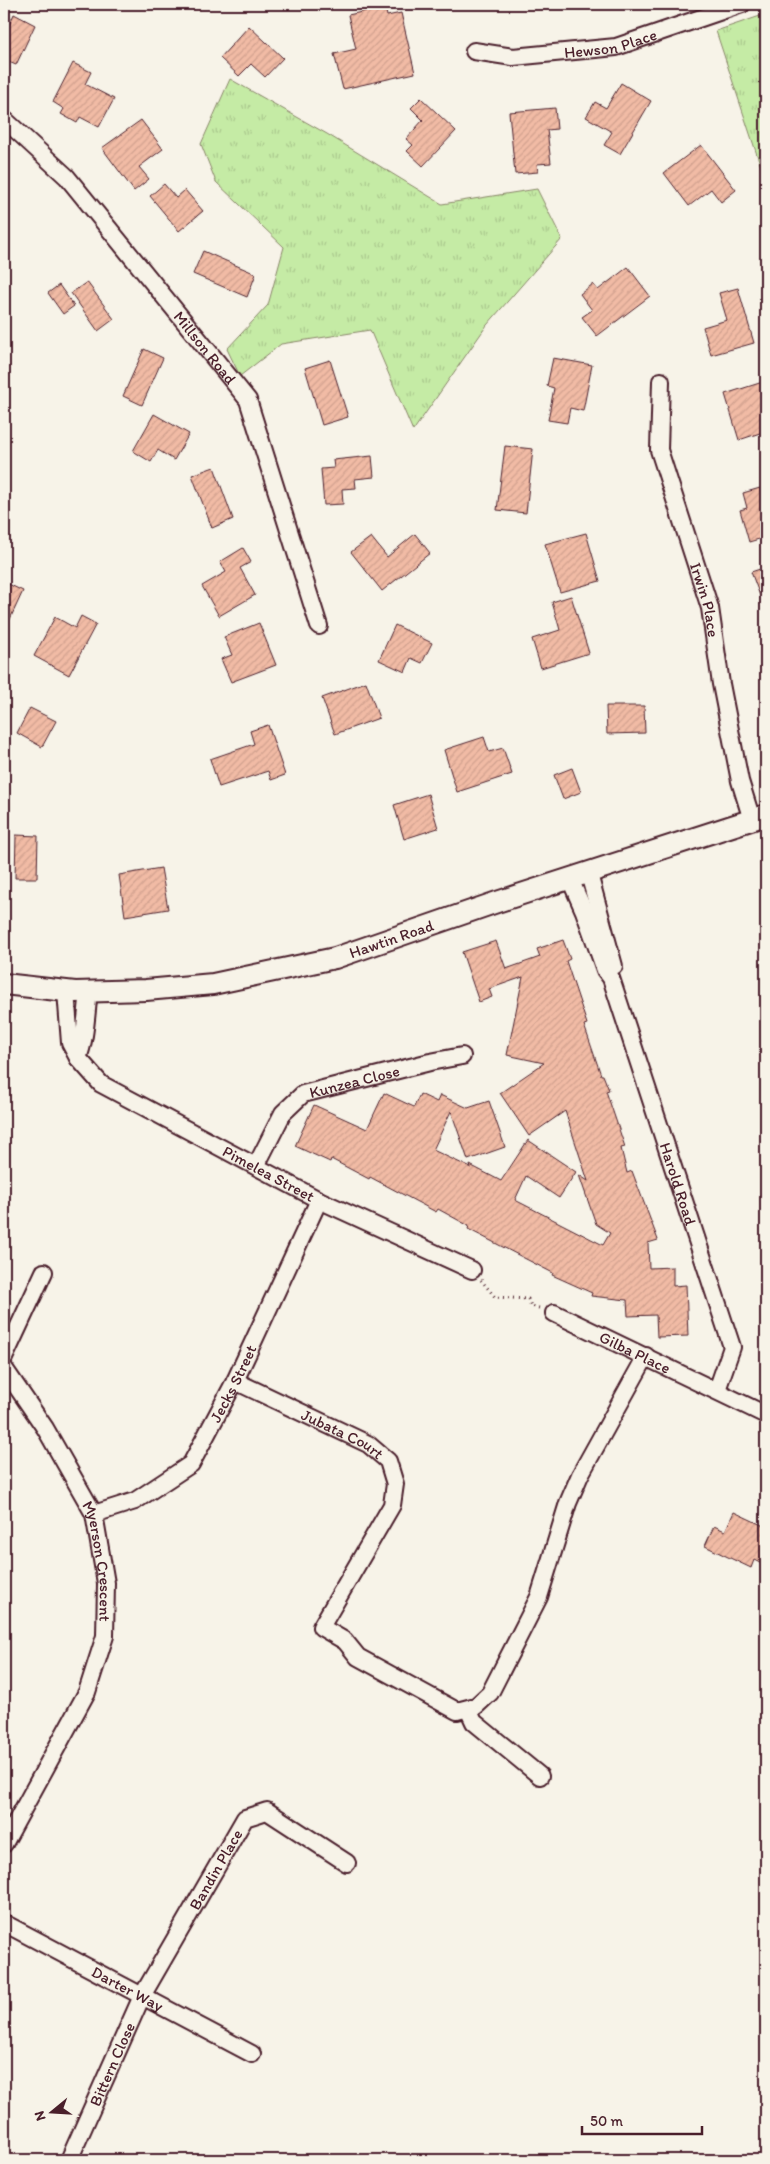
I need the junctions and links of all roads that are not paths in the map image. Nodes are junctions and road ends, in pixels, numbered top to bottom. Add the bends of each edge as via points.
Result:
1 (742, 4) edge
2 (474, 52) dead end
3 (4, 119) edge
4 (661, 381) dead end
5 (319, 626) dead end
6 (759, 817) edge
7 (589, 874) junction
8 (570, 879) junction
9 (611, 978) junction
10 (4, 984) edge
11 (66, 991) junction
12 (89, 992) junction
13 (462, 1056) dead end
14 (78, 1058) junction
15 (256, 1166) junction
16 (319, 1200) junction
17 (472, 1270) road end
18 (44, 1272) dead end
19 (554, 1313) road end
20 (646, 1356) junction
21 (4, 1358) edge
22 (4, 1368) edge
23 (235, 1381) junction
24 (717, 1390) junction
25 (766, 1414) edge
26 (94, 1514) junction
27 (468, 1708) junction
28 (540, 1776) dead end
29 (4, 1844) edge
30 (347, 1863) dead end
31 (4, 1923) edge
32 (142, 1996) junction
33 (252, 2054) dead end
34 (69, 2160) edge

1 - 2 street, Hewson Place via 616,47 513,57
3 - 5 street, Millson Road via 67,178 248,400
4 - 6 street, Irwin Place via 659,450 710,608 720,684 740,781
6 - 7 main road, Hawtin Road
7 - 8 main road, Hawtin Road
7 - 9 street, Harold Road via 614,968
8 - 9 street, Harold Road
8 - 12 main road, Hawtin Road via 335,958 212,984
9 - 24 street, Harold Road via 732,1347
10 - 11 main road, Hawtin Road
11 - 12 main road, Hawtin Road
11 - 14 street, Pimelea Street via 70,1043
12 - 14 street via 84,1045
13 - 15 street, Kunzea Close via 303,1094 283,1113
14 - 15 street, Pimelea Street via 101,1084
15 - 16 street, Pimelea Street
16 - 17 street, Pimelea Street
16 - 23 street, Jecks Street
18 - 21 street
19 - 20 street, Gilba Place
20 - 24 street, Gilba Place
20 - 27 street via 580,1475 568,1503 539,1598 490,1693 476,1706
22 - 26 street, Myerson Crescent via 45,1428
23 - 26 street, Jecks Street via 191,1464 135,1501
23 - 27 street, Jubata Court via 368,1444 388,1461 395,1484 392,1505 321,1626 345,1641 358,1657 457,1711
24 - 25 street, Gilba Place
26 - 29 street, Myerson Crescent via 106,1583 105,1636 87,1692
27 - 28 street via 474,1722
30 - 32 street, Bandin Place via 267,1811 245,1818
31 - 32 street, Darter Way
32 - 33 street, Darter Way
32 - 34 street, Bittern Close

